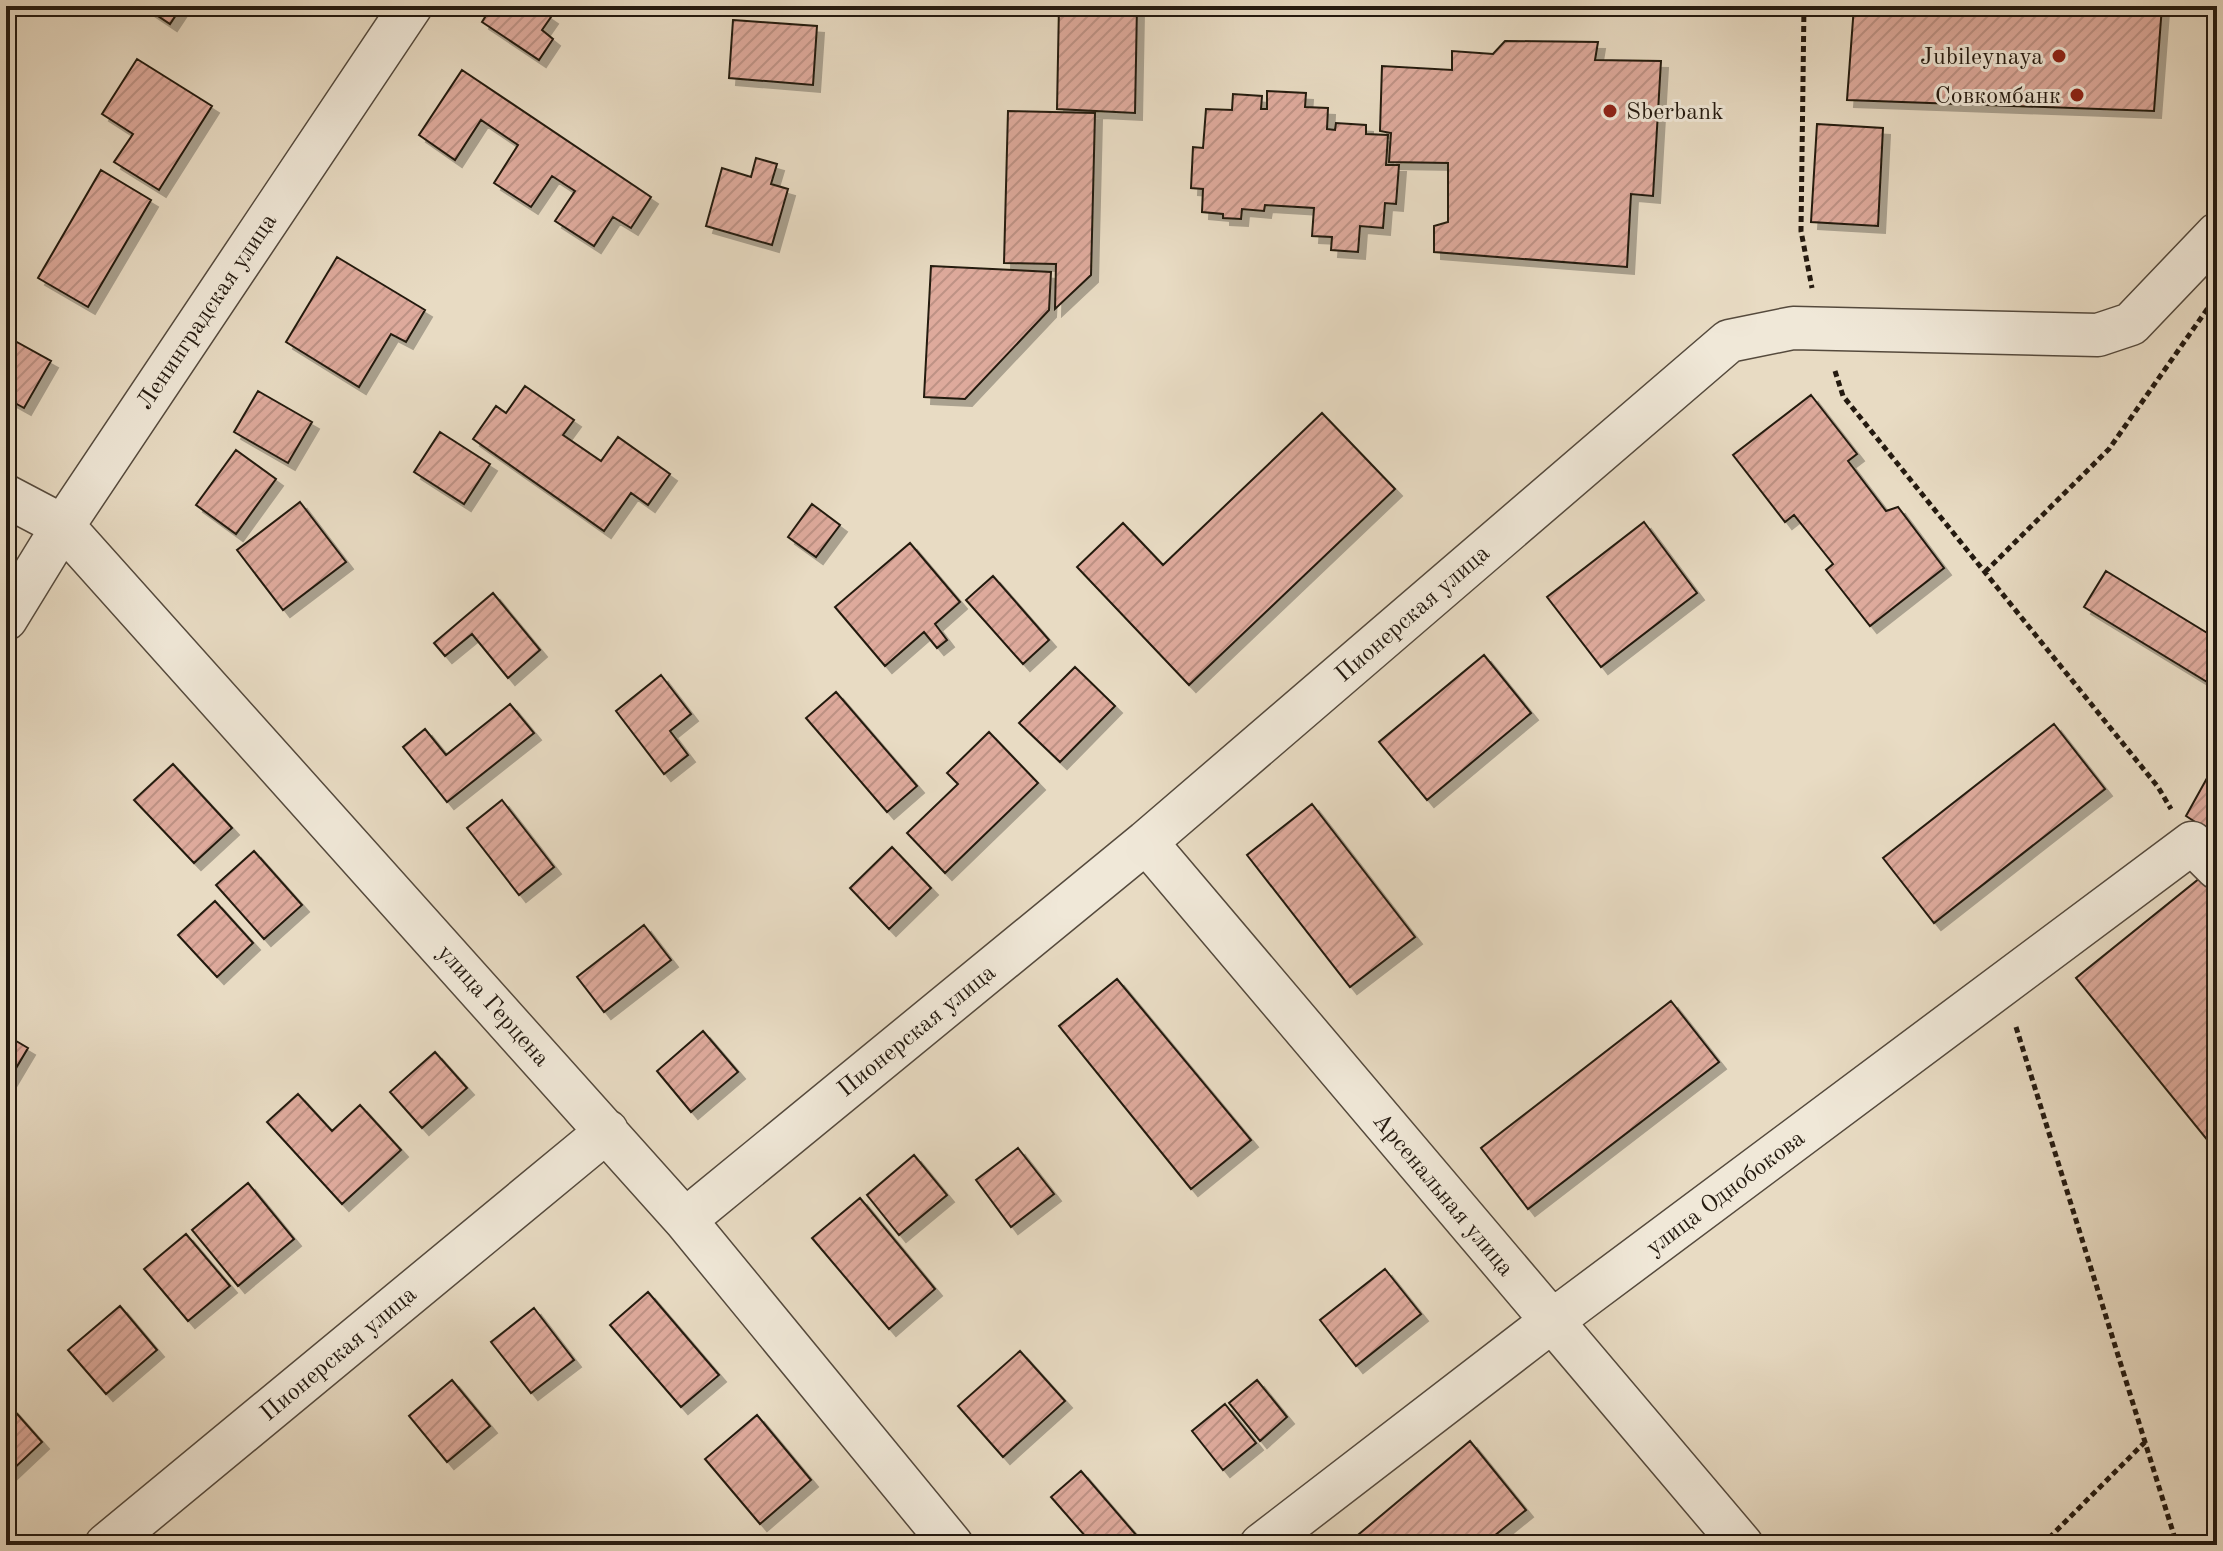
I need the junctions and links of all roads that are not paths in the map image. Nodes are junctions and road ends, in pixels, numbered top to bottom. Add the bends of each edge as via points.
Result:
1 (411, 6) edge
2 (2217, 234) edge
3 (6, 496) edge
4 (63, 526) junction
5 (6, 619) edge
6 (1146, 842) junction
7 (2205, 855) edge
8 (607, 1131) junction
9 (685, 1220) junction
10 (1552, 1321) junction
11 (106, 1545) edge
12 (952, 1545) edge
13 (1261, 1545) edge
14 (1742, 1545) edge

1 - 4 street, Ленинградская улица
2 - 6 street, Пионерская улица via 2131,324 2098,335 1793,328 1729,341
3 - 4 street, улица Герцена
4 - 5 street, Ленинградская улица
4 - 8 street, улица Герцена
6 - 9 street, Пионерская улица
6 - 10 street, Арсенальная улица
7 - 10 street, улица Однобокова via 2002,984
8 - 9 street, улица Герцена
8 - 11 street, Пионерская улица
9 - 12 street, улица Герцена
10 - 13 street, улица Однобокова
10 - 14 street, Арсенальная улица

